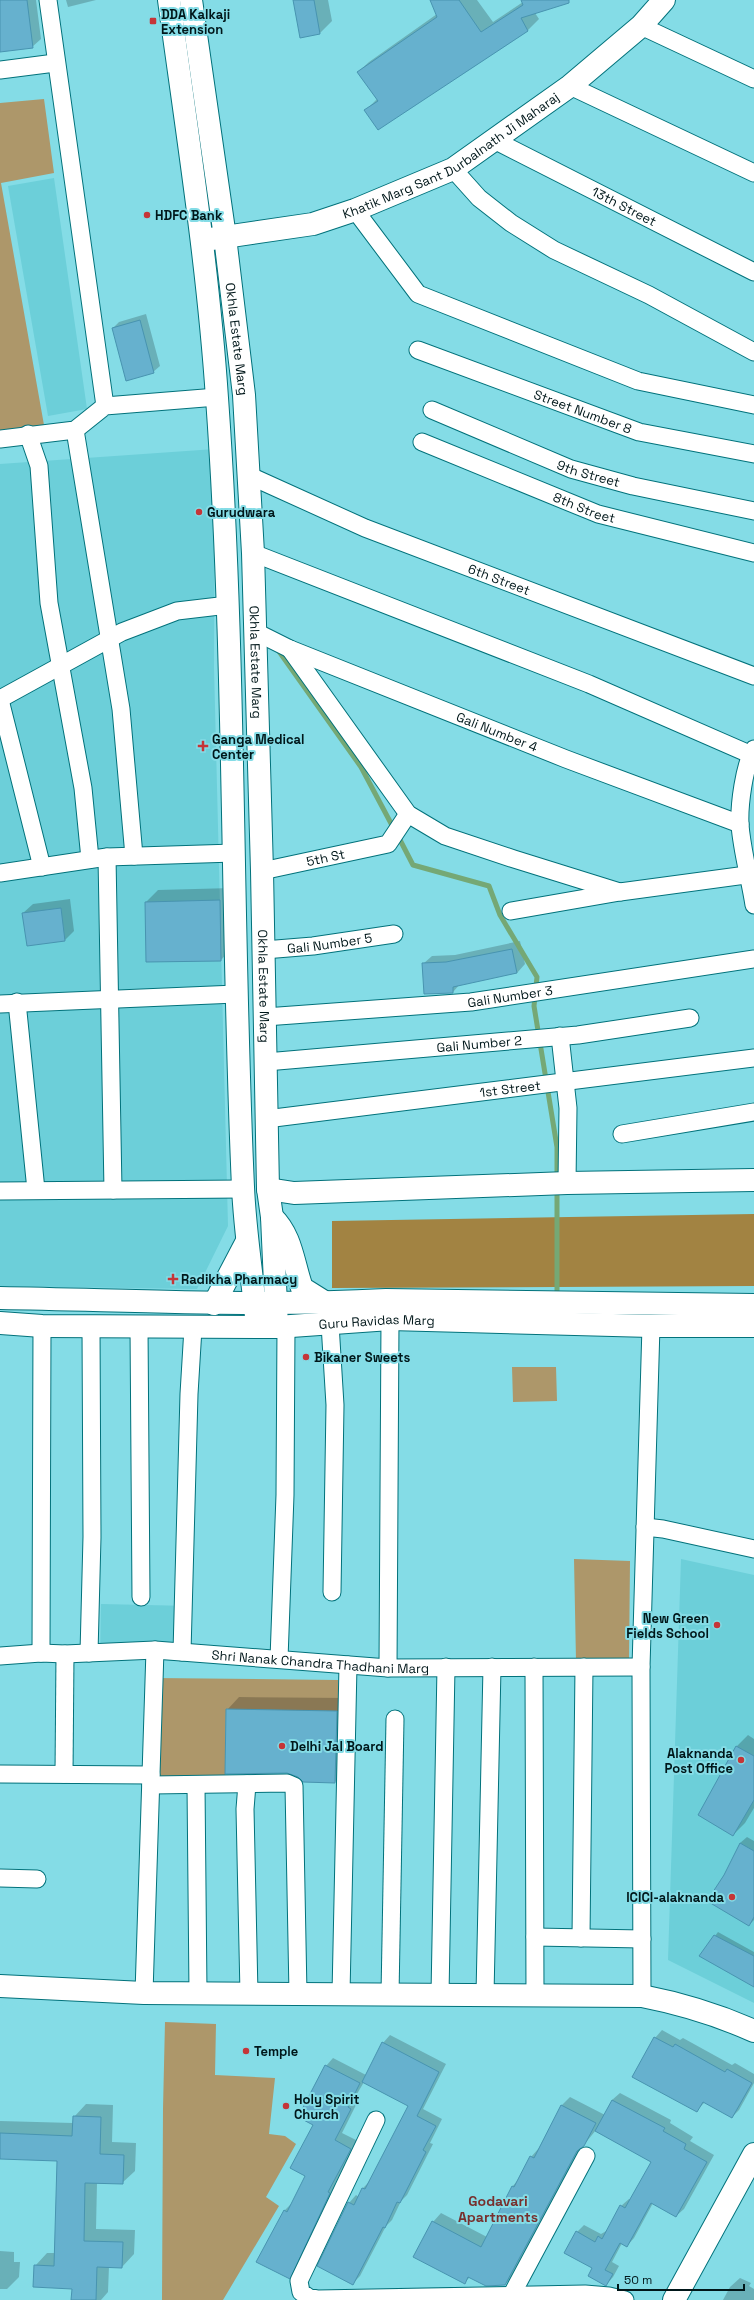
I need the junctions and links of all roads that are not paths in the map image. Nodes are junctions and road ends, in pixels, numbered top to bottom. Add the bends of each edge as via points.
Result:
1 (48, 0) edge
2 (169, 0) edge
3 (191, 0) edge
4 (664, 0) edge
5 (641, 26) junction
6 (55, 63) junction
7 (0, 70) edge
8 (754, 79) edge
9 (570, 86) junction
10 (494, 140) junction
11 (453, 169) junction
12 (754, 173) edge
13 (355, 210) junction
14 (225, 237) junction
15 (202, 240) junction
16 (754, 272) edge
17 (418, 350) dead end
18 (754, 352) edge
19 (217, 397) junction
20 (754, 404) edge
21 (105, 406) junction
22 (432, 410) dead end
23 (75, 430) junction
24 (28, 434) junction
25 (0, 439) edge
26 (422, 442) dead end
27 (754, 454) edge
28 (248, 475) junction
29 (754, 511) edge
30 (254, 553) junction
31 (754, 553) edge
32 (228, 605) junction
33 (256, 632) junction
34 (110, 639) junction
35 (290, 649) junction
36 (60, 666) junction
37 (754, 676) edge
38 (0, 700) edge
39 (753, 753) edge
40 (408, 814) junction
41 (740, 824) junction
42 (234, 853) junction
43 (134, 856) junction
44 (107, 857) junction
45 (90, 859) junction
46 (42, 867) junction
47 (262, 871) junction
48 (0, 873) edge
49 (751, 875) edge
50 (620, 892) junction
51 (754, 905) edge
52 (511, 911) dead end
53 (394, 934) dead end
54 (264, 950) junction
55 (754, 958) edge
56 (236, 994) junction
57 (109, 998) junction
58 (17, 1002) junction
59 (0, 1004) edge
60 (265, 1018) junction
61 (690, 1018) dead end
62 (560, 1036) junction
63 (754, 1058) edge
64 (266, 1062) junction
65 (566, 1081) junction
66 (754, 1112) edge
67 (266, 1118) junction
68 (622, 1134) dead end
69 (754, 1180) edge
70 (567, 1184) junction
71 (243, 1189) junction
72 (268, 1189) junction
73 (36, 1190) junction
74 (113, 1190) junction
75 (0, 1191) edge
76 (272, 1217) junction
77 (247, 1242) junction
78 (0, 1298) edge
79 (266, 1303) junction
80 (214, 1304) junction
81 (754, 1305) edge
82 (328, 1314) junction
83 (390, 1319) junction
84 (0, 1323) edge
85 (42, 1326) junction
86 (91, 1326) junction
87 (651, 1326) junction
88 (754, 1326) edge
89 (139, 1327) junction
90 (273, 1327) junction
91 (193, 1328) junction
92 (645, 1527) junction
93 (754, 1549) edge
94 (332, 1592) dead end
95 (141, 1597) dead end
96 (155, 1650) junction
97 (182, 1652) junction
98 (41, 1653) junction
99 (89, 1653) junction
100 (65, 1654) junction
101 (0, 1656) edge
102 (279, 1659) junction
103 (348, 1664) junction
104 (642, 1666) junction
105 (446, 1667) junction
106 (492, 1667) junction
107 (534, 1667) junction
108 (584, 1667) junction
109 (388, 1668) junction
110 (395, 1719) dead end
111 (0, 1774) edge
112 (64, 1774) junction
113 (151, 1780) junction
114 (247, 1784) junction
115 (196, 1785) junction
116 (0, 1878) edge
117 (37, 1879) dead end
118 (535, 1937) junction
119 (582, 1938) junction
120 (642, 1939) junction
121 (0, 1986) edge
122 (144, 1993) junction
123 (198, 1993) junction
124 (249, 1994) junction
125 (298, 1994) junction
126 (341, 1994) junction
127 (390, 1995) junction
128 (440, 1995) junction
129 (485, 1995) junction
130 (535, 1995) junction
131 (642, 1996) junction
132 (754, 2031) edge
133 (376, 2120) dead end
134 (754, 2154) edge
135 (586, 2156) dead end
136 (511, 2296) junction
137 (625, 2300) edge
138 (674, 2300) edge

1 - 6 street
2 - 15 main road, Okhla Estate Marg
3 - 14 main road, Okhla Estate Marg
4 - 5 main road, Khatik Marg Sant Durbalnath Ji Maharaj
5 - 8 street
5 - 9 main road, Khatik Marg Sant Durbalnath Ji Maharaj
6 - 7 street
6 - 21 street
9 - 10 main road, Khatik Marg Sant Durbalnath Ji Maharaj
9 - 12 street
10 - 11 main road, Khatik Marg Sant Durbalnath Ji Maharaj
10 - 16 street, 13th Street
11 - 13 main road, Khatik Marg Sant Durbalnath Ji Maharaj
11 - 18 street via 479,198 511,223 554,250 649,294
13 - 14 main road, Khatik Marg Sant Durbalnath Ji Maharaj via 314,224
13 - 20 street via 418,294 638,381
14 - 15 main road, Khatik Marg Sant Durbalnath Ji Maharaj
14 - 28 main road, Okhla Estate Marg via 244,395
15 - 19 main road, Okhla Estate Marg
17 - 27 street, Street Number 8 via 639,432
19 - 21 street
19 - 32 main road, Okhla Estate Marg
21 - 23 street
22 - 29 street, 9th Street via 571,469 633,486
23 - 24 street
23 - 34 street
24 - 25 street
24 - 36 street via 40,466 49,603
26 - 31 street, 8th Street via 598,514
28 - 30 main road, Okhla Estate Marg
28 - 37 street, 6th Street via 365,528
30 - 33 main road, Okhla Estate Marg
30 - 39 street via 589,684
32 - 34 street via 177,611
32 - 42 main road, Okhla Estate Marg
33 - 35 street, Gali Number 4
33 - 47 main road, Okhla Estate Marg
34 - 36 street
34 - 43 street via 121,709
35 - 40 street
35 - 41 street, Gali Number 4 via 566,759
36 - 38 street
36 - 45 street via 83,788
38 - 46 street
39 - 41 street via 745,780
40 - 47 street, 5th St via 388,844
40 - 50 street via 445,836
41 - 49 street
42 - 43 street
42 - 56 main road, Okhla Estate Marg
43 - 44 street
44 - 45 street
44 - 57 street
45 - 46 street
46 - 48 street
47 - 54 main road, Okhla Estate Marg
49 - 50 street
49 - 51 street
50 - 52 street
53 - 54 street, Gali Number 5 via 313,946
54 - 60 main road, Okhla Estate Marg
55 - 60 street, Gali Number 3 via 471,1002
56 - 57 street
56 - 71 main road, Okhla Estate Marg
57 - 58 street
57 - 74 street
58 - 59 street
58 - 73 street
60 - 64 main road, Okhla Estate Marg
61 - 62 street, Gali Number 2
62 - 64 street, Gali Number 2
62 - 65 street
63 - 65 street, 1st Street
64 - 67 main road, Okhla Estate Marg
65 - 67 street, 1st Street
65 - 70 street
66 - 68 street
67 - 72 main road, Okhla Estate Marg
69 - 70 main road
70 - 72 main road via 294,1193
71 - 74 street
71 - 77 main road, Okhla Estate Marg
72 - 76 main road, Okhla Estate Marg
73 - 74 street
73 - 75 street
76 - 79 main road, Okhla Estate Marg
76 - 82 main road via 288,1238 302,1288
77 - 79 main road, Okhla Estate Marg
77 - 80 main road
78 - 80 main road, Guru Ravidas Marg
79 - 80 main road, Guru Ravidas Marg
79 - 82 main road, Guru Ravidas Marg
79 - 90 main road, Okhla Estate Marg
81 - 82 main road, Guru Ravidas Marg via 386,1300
82 - 83 main road, Guru Ravidas Marg
82 - 90 main road, Guru Ravidas Marg
82 - 94 street via 335,1405
83 - 87 main road, Guru Ravidas Marg
83 - 109 street
84 - 85 main road, Guru Ravidas Marg
85 - 86 main road, Guru Ravidas Marg
85 - 98 street
86 - 89 main road, Guru Ravidas Marg
86 - 99 street via 92,1529
87 - 88 main road, Guru Ravidas Marg
87 - 92 street
89 - 91 main road, Guru Ravidas Marg
89 - 95 street
90 - 91 main road, Guru Ravidas Marg
90 - 102 street via 285,1495
91 - 97 street
92 - 93 street
92 - 104 street
96 - 97 street, Shri Nanak Chandra Thadhani Marg
96 - 99 street, Shri Nanak Chandra Thadhani Marg
96 - 113 street
97 - 102 street, Shri Nanak Chandra Thadhani Marg
98 - 100 street, Shri Nanak Chandra Thadhani Marg
98 - 101 street, Shri Nanak Chandra Thadhani Marg
99 - 100 street, Shri Nanak Chandra Thadhani Marg
100 - 112 street
102 - 103 street, Shri Nanak Chandra Thadhani Marg
103 - 109 street, Shri Nanak Chandra Thadhani Marg
103 - 126 street
104 - 108 street, Shri Nanak Chandra Thadhani Marg
104 - 120 street
105 - 106 street, Shri Nanak Chandra Thadhani Marg
105 - 109 street, Shri Nanak Chandra Thadhani Marg
105 - 128 street
106 - 107 street, Shri Nanak Chandra Thadhani Marg
106 - 129 street
107 - 108 street, Shri Nanak Chandra Thadhani Marg
107 - 118 street
108 - 119 street
110 - 127 street
111 - 112 street
112 - 113 street
113 - 115 street
113 - 122 street
114 - 115 street
114 - 124 street via 245,1809
114 - 125 street via 287,1783 294,1786
115 - 123 street
116 - 117 street
118 - 119 street
118 - 130 street
119 - 120 street
120 - 131 street
121 - 122 main road
122 - 123 main road
123 - 124 main road
124 - 125 main road
125 - 126 main road
126 - 127 main road
127 - 128 main road
128 - 129 main road
129 - 130 main road
130 - 131 main road
131 - 132 main road via 682,2004
133 - 136 street via 299,2281 301,2292 318,2299
134 - 138 main road
135 - 136 street
136 - 137 street via 585,2294

